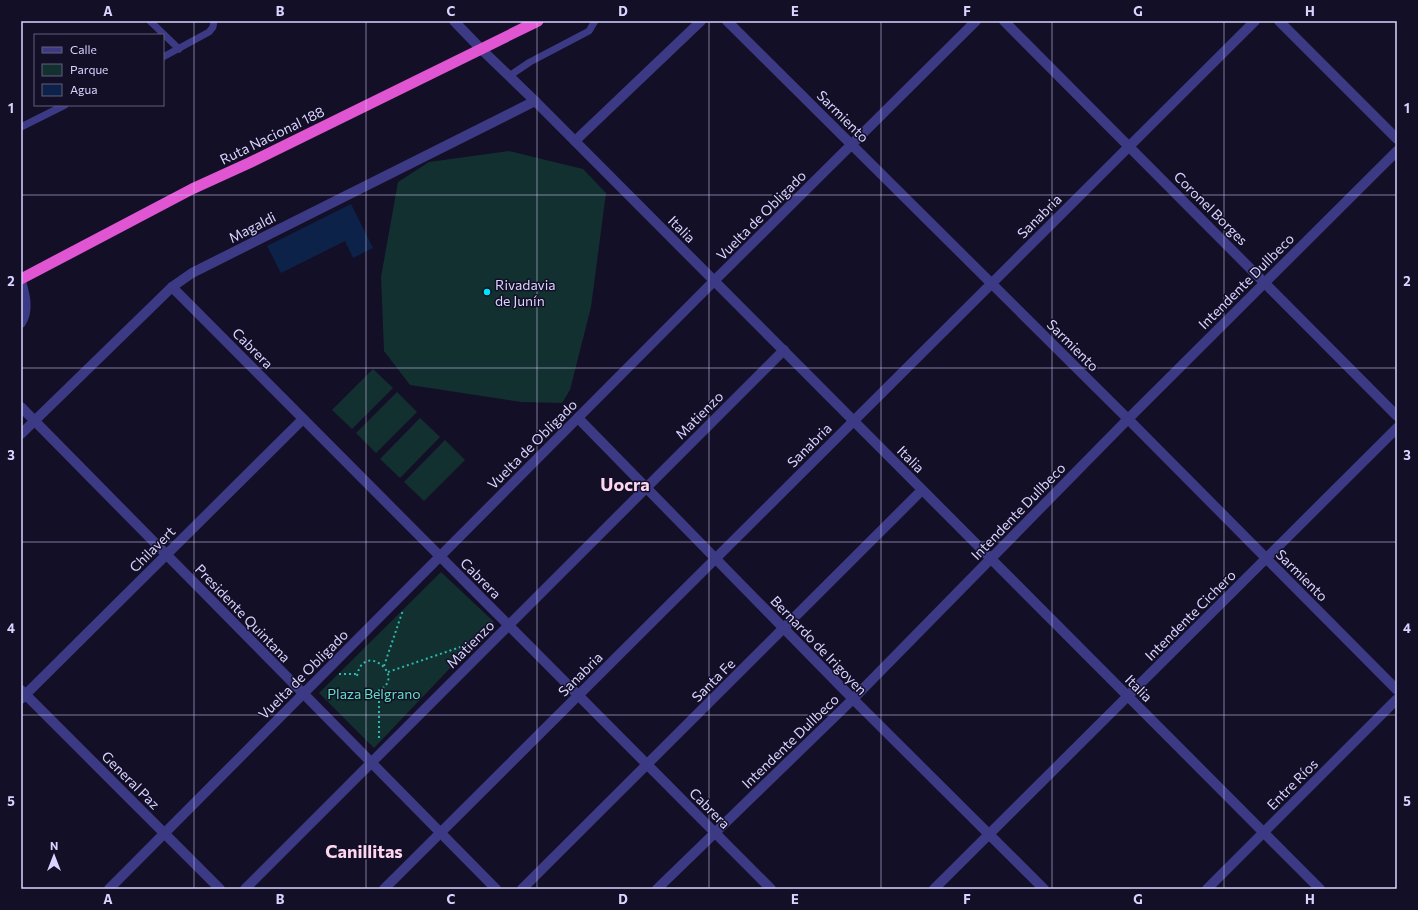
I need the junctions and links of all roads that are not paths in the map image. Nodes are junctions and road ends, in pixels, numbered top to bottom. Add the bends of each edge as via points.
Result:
1 (150, 21) edge
2 (214, 21) edge
3 (455, 21) edge
4 (538, 21) edge
5 (595, 21) edge
6 (701, 21) edge
7 (728, 21) edge
8 (976, 21) edge
9 (1004, 21) edge
10 (1255, 21) edge
11 (1279, 21) edge
12 (163, 34) edge
13 (164, 35) edge
14 (179, 49) junction
15 (481, 49) junction
16 (164, 56) edge
17 (509, 76) junction
18 (535, 101) junction
19 (63, 106) edge
20 (21, 127) edge
21 (1397, 139) edge
22 (575, 141) junction
23 (852, 144) junction
24 (1129, 146) junction
25 (1397, 151) edge
26 (21, 280) edge
27 (714, 281) junction
28 (1265, 283) junction
29 (991, 284) junction
30 (172, 287) junction
31 (21, 323) edge
32 (784, 350) junction
33 (21, 407) edge
34 (1397, 416) edge
35 (578, 418) junction
36 (303, 419) junction
37 (1128, 419) junction
38 (35, 421) junction
39 (854, 421) junction
40 (1397, 428) edge
41 (21, 434) edge
42 (646, 488) junction
43 (922, 490) junction
44 (166, 554) junction
45 (440, 556) junction
46 (715, 559) junction
47 (991, 559) junction
48 (1266, 559) junction
49 (509, 625) junction
50 (784, 628) junction
51 (1397, 690) edge
52 (22, 694) edge
53 (303, 694) junction
54 (578, 695) junction
55 (1128, 696) junction
56 (853, 699) junction
57 (1397, 699) edge
58 (371, 763) junction
59 (647, 765) junction
60 (164, 833) junction
61 (440, 833) junction
62 (715, 833) junction
63 (1263, 833) junction
64 (989, 834) junction
65 (109, 889) edge
66 (220, 889) edge
67 (245, 889) edge
68 (384, 889) edge
69 (496, 889) edge
70 (522, 889) edge
71 (657, 889) edge
72 (771, 889) edge
73 (934, 889) edge
74 (1044, 889) edge
75 (1207, 889) edge
76 (1320, 889) edge

1 - 12 lane
2 - 14 lane via 209,32
3 - 15 street, Italia
4 - 15 highway, Ruta Nacional 188
5 - 17 lane via 589,31
6 - 22 street
7 - 23 street, Sarmiento
8 - 23 street, Vuelta de Obligado
9 - 24 street, Coronel Borges
10 - 24 street, Sanabria
11 - 21 street
13 - 14 lane
14 - 16 lane
15 - 17 street, Italia
15 - 26 highway, Ruta Nacional 188 via 192,189
17 - 18 street, Italia
18 - 22 street, Italia
18 - 30 street, Magaldi via 192,273
19 - 20 lane
22 - 27 street, Italia
23 - 27 street, Vuelta de Obligado
23 - 29 street, Sarmiento
24 - 28 street, Coronel Borges
24 - 29 street, Sanabria
25 - 28 street, Intendente Dullbeco
26 - 31 street via 27,305
27 - 32 street, Italia
27 - 35 street, Vuelta de Obligado
28 - 34 street, Coronel Borges
28 - 37 street, Intendente Dullbeco
29 - 37 street, Sarmiento
29 - 39 street, Sanabria
30 - 36 street, Cabrera
30 - 38 street, Magaldi
32 - 39 street, Italia
32 - 42 street, Matienzo
33 - 38 street, Presidente Quintana
35 - 42 street, Bernardo de Irigoyen
35 - 45 street, Vuelta de Obligado
36 - 44 street, Chilavert
36 - 45 street, Cabrera
37 - 47 street, Intendente Dullbeco
37 - 48 street, Sarmiento
38 - 41 street, Magaldi
38 - 44 street, Presidente Quintana
39 - 43 street, Italia
39 - 46 street, Sanabria
40 - 48 street, Intendente Cichero
42 - 46 street, Bernardo de Irigoyen
42 - 49 street, Matienzo
43 - 47 street, Italia
43 - 50 street, Santa Fe
44 - 52 street, Chilavert
44 - 53 street, Presidente Quintana
45 - 49 street, Cabrera
45 - 53 street, Vuelta de Obligado
46 - 50 street, Bernardo de Irigoyen
46 - 54 street, Sanabria
47 - 55 street, Italia
47 - 56 street, Intendente Dullbeco
48 - 51 street, Sarmiento
48 - 55 street, Intendente Cichero
49 - 54 street, Cabrera
49 - 58 street, Matienzo
50 - 56 street, Bernardo de Irigoyen
50 - 59 street, Santa Fe
52 - 60 street, General Paz
53 - 58 street, Presidente Quintana
53 - 60 street, Vuelta de Obligado
54 - 59 street, Cabrera
54 - 61 street, Sanabria
55 - 63 street, Italia
55 - 64 street, Intendente Cichero
56 - 62 street, Intendente Dullbeco
56 - 64 street, Bernardo de Irigoyen
57 - 63 street, Entre Ríos
58 - 61 street, Presidente Quintana
58 - 67 street, Matienzo
59 - 62 street, Cabrera
59 - 70 street, Santa Fe
60 - 65 street, Vuelta de Obligado
60 - 66 street, General Paz
61 - 68 street, Sanabria
61 - 69 street, Presidente Quintana
62 - 71 street, Intendente Dullbeco
62 - 72 street, Cabrera
63 - 75 street, Entre Ríos
63 - 76 street, Italia
64 - 73 street, Intendente Cichero
64 - 74 street, Bernardo de Irigoyen

